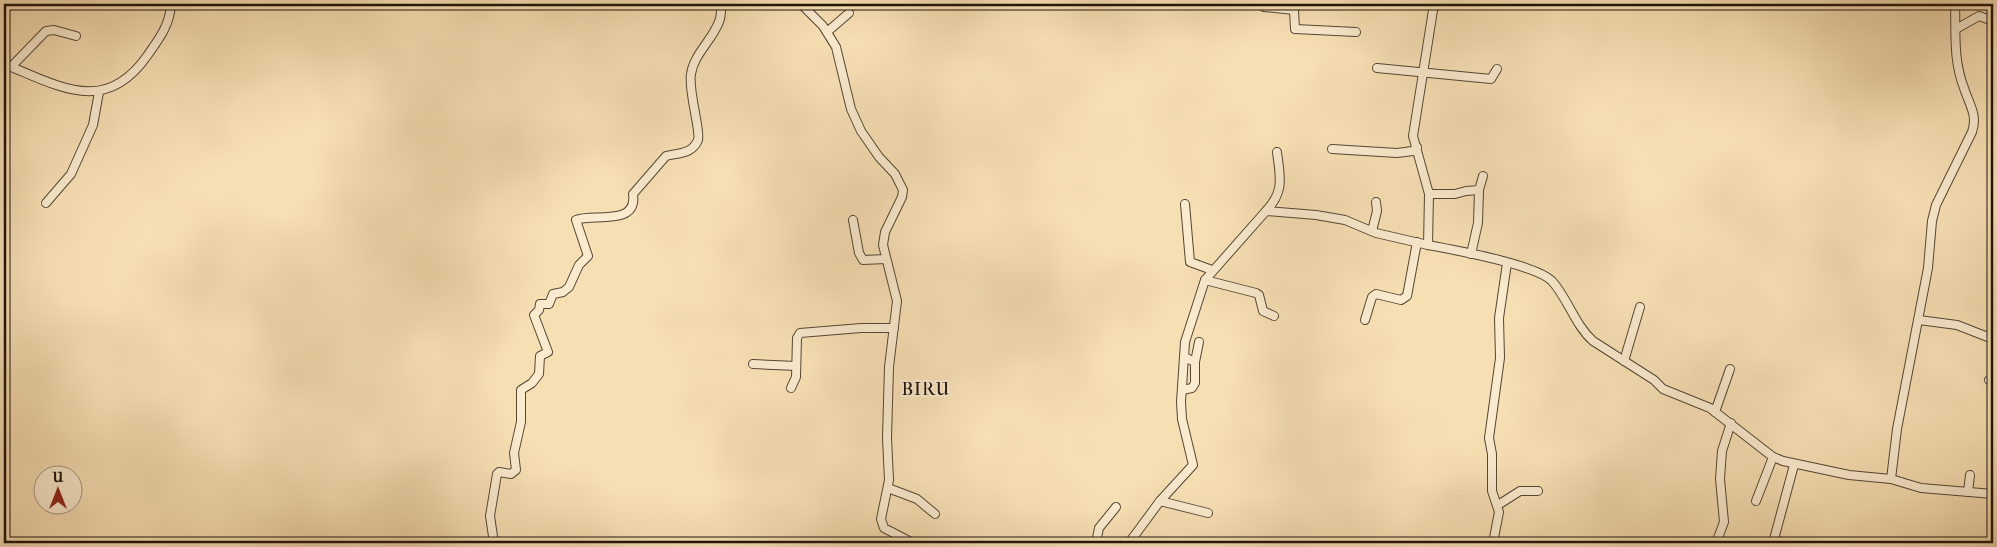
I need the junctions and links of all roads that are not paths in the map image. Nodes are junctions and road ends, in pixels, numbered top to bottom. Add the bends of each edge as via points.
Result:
1 (171, 4) edge
2 (722, 4) edge
3 (800, 4) edge
4 (1434, 4) edge
5 (1955, 4) edge
6 (1264, 7) dead end
7 (1296, 7) edge
8 (849, 13) dead end
9 (1993, 20) edge
10 (1956, 30) junction
11 (827, 32) junction
12 (1356, 32) dead end
13 (76, 36) dead end
14 (8, 66) edge
15 (1377, 68) dead end
16 (1496, 69) dead end
17 (1423, 72) junction
18 (99, 92) junction
19 (1416, 147) junction
20 (1332, 149) dead end
21 (1277, 152) dead end
22 (1483, 176) dead end
23 (1479, 190) junction
24 (1429, 194) junction
25 (1376, 202) dead end
26 (46, 203) dead end
27 (1186, 204) dead end
28 (1266, 211) junction
29 (853, 220) dead end
30 (1372, 231) junction
31 (1417, 242) junction
32 (1428, 245) junction
33 (1471, 254) junction
34 (886, 259) junction
35 (1507, 263) junction
36 (1212, 270) junction
37 (1205, 280) junction
38 (1640, 307) dead end
39 (1274, 316) dead end
40 (1365, 320) dead end
41 (1919, 320) junction
42 (894, 328) junction
43 (1993, 339) edge
44 (1199, 342) dead end
45 (1184, 357) junction
46 (1624, 361) junction
47 (1195, 362) junction
48 (753, 364) dead end
49 (796, 366) junction
50 (1730, 369) dead end
51 (791, 388) dead end
52 (1182, 390) junction
53 (1715, 412) junction
54 (1731, 424) junction
55 (1772, 457) junction
56 (1794, 465) junction
57 (1970, 475) dead end
58 (1891, 479) junction
59 (888, 488) junction
60 (1538, 491) dead end
61 (1968, 492) junction
62 (1993, 494) edge
63 (1160, 501) junction
64 (1756, 501) dead end
65 (1498, 505) junction
66 (1116, 507) dead end
67 (1208, 513) dead end
68 (935, 514) dead end
69 (494, 543) edge
70 (913, 543) edge
71 (1096, 543) edge
72 (1128, 543) edge
73 (1493, 543) edge
74 (1719, 543) edge
75 (1772, 543) edge

1 - 18 street via 164,32 133,74
2 - 69 street via 720,20 697,57 691,74 698,141 679,156 666,156 633,194 634,202 630,208 617,218 576,220 588,256 579,265 569,287 553,294 549,304 540,304 534,315 548,352 540,356 536,380 521,390 521,422 514,453 516,470 514,473 497,474 490,516
3 - 11 street
4 - 17 street
5 - 10 street
6 - 7 street
7 - 12 street via 1295,30
8 - 11 street
9 - 10 street via 1979,16
10 - 41 street via 1954,50 1958,70 1976,120 1936,205
11 - 34 street via 836,47 851,109 861,131 902,184 902,198 882,245
13 - 14 street via 46,31
14 - 18 street via 72,91
15 - 17 street
16 - 17 street via 1491,79
17 - 19 street via 1413,136
18 - 26 street via 92,125 71,174
19 - 20 street via 1413,151 1401,153
19 - 24 street
21 - 28 street via 1279,192 1276,202
22 - 23 street
23 - 24 street
23 - 33 street via 1478,223
24 - 32 street
25 - 30 street
27 - 36 street via 1190,262
28 - 30 street via 1345,220
28 - 36 street
29 - 34 street via 863,260
30 - 31 street
31 - 32 street
31 - 40 street via 1407,296 1401,300 1376,294 1372,297
32 - 33 street
33 - 35 street
34 - 42 street via 896,295
35 - 46 street via 1552,281 1585,334
35 - 65 street via 1499,318 1500,366 1489,438 1492,491
36 - 37 street
37 - 39 street via 1256,293 1263,311
37 - 45 street via 1185,342
38 - 46 street
41 - 43 street via 1957,325
41 - 58 street via 1897,429
42 - 49 street via 803,332 797,338
42 - 59 street via 889,367
44 - 47 street
45 - 47 street
45 - 52 street
46 - 53 street via 1663,389
47 - 52 street via 1194,386
48 - 49 street
49 - 51 street
50 - 53 street
52 - 63 street via 1182,419 1192,465
53 - 54 street
54 - 55 street
54 - 74 street via 1722,451 1720,479 1724,522
55 - 56 street
55 - 64 street
56 - 58 street
56 - 75 street
57 - 61 street
58 - 61 street via 1921,488
59 - 68 street via 917,499
59 - 70 street via 882,524
60 - 65 street via 1520,491
61 - 62 street
63 - 67 street
63 - 72 street
65 - 73 street
66 - 71 street via 1099,528

